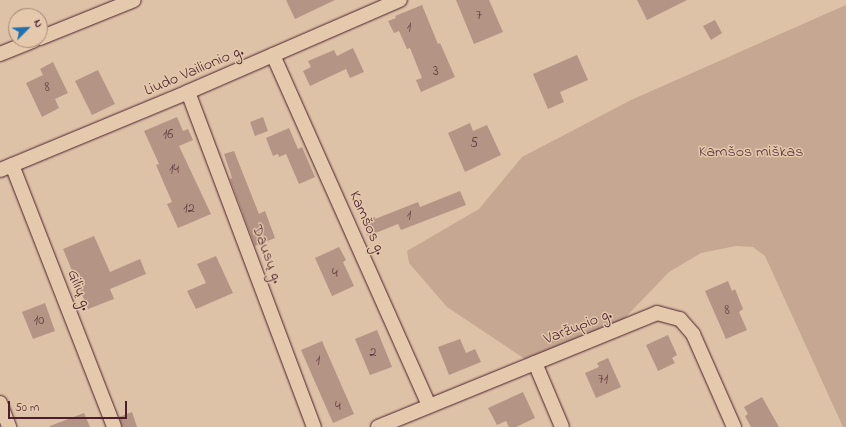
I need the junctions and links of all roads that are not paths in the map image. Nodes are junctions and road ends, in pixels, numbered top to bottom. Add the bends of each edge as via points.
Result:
1 (134, 0) edge
2 (400, 0) edge
3 (48, 35) edge
4 (15, 48) edge
5 (0, 54) edge
6 (273, 54) junction
7 (188, 92) junction
8 (6, 168) edge
9 (535, 363) junction
10 (0, 403) edge
11 (429, 405) junction
12 (9, 427) edge
13 (114, 427) edge
14 (314, 427) edge
15 (378, 427) edge
16 (562, 427) edge
17 (734, 427) edge

1 - 3 street
2 - 6 street, Liudo Vailionio g.
4 - 5 street
6 - 7 street, Liudo Vailionio g.
6 - 11 street, Kamšos g.
7 - 8 street, Liudo Vailionio g.
7 - 14 street, Dausų g.
8 - 13 street, Gilių g.
9 - 11 street, Varžupio g.
9 - 16 street
9 - 17 street, Varžupio g. via 657,313 680,319 693,334
10 - 12 street
11 - 15 street, Varžupio g.

